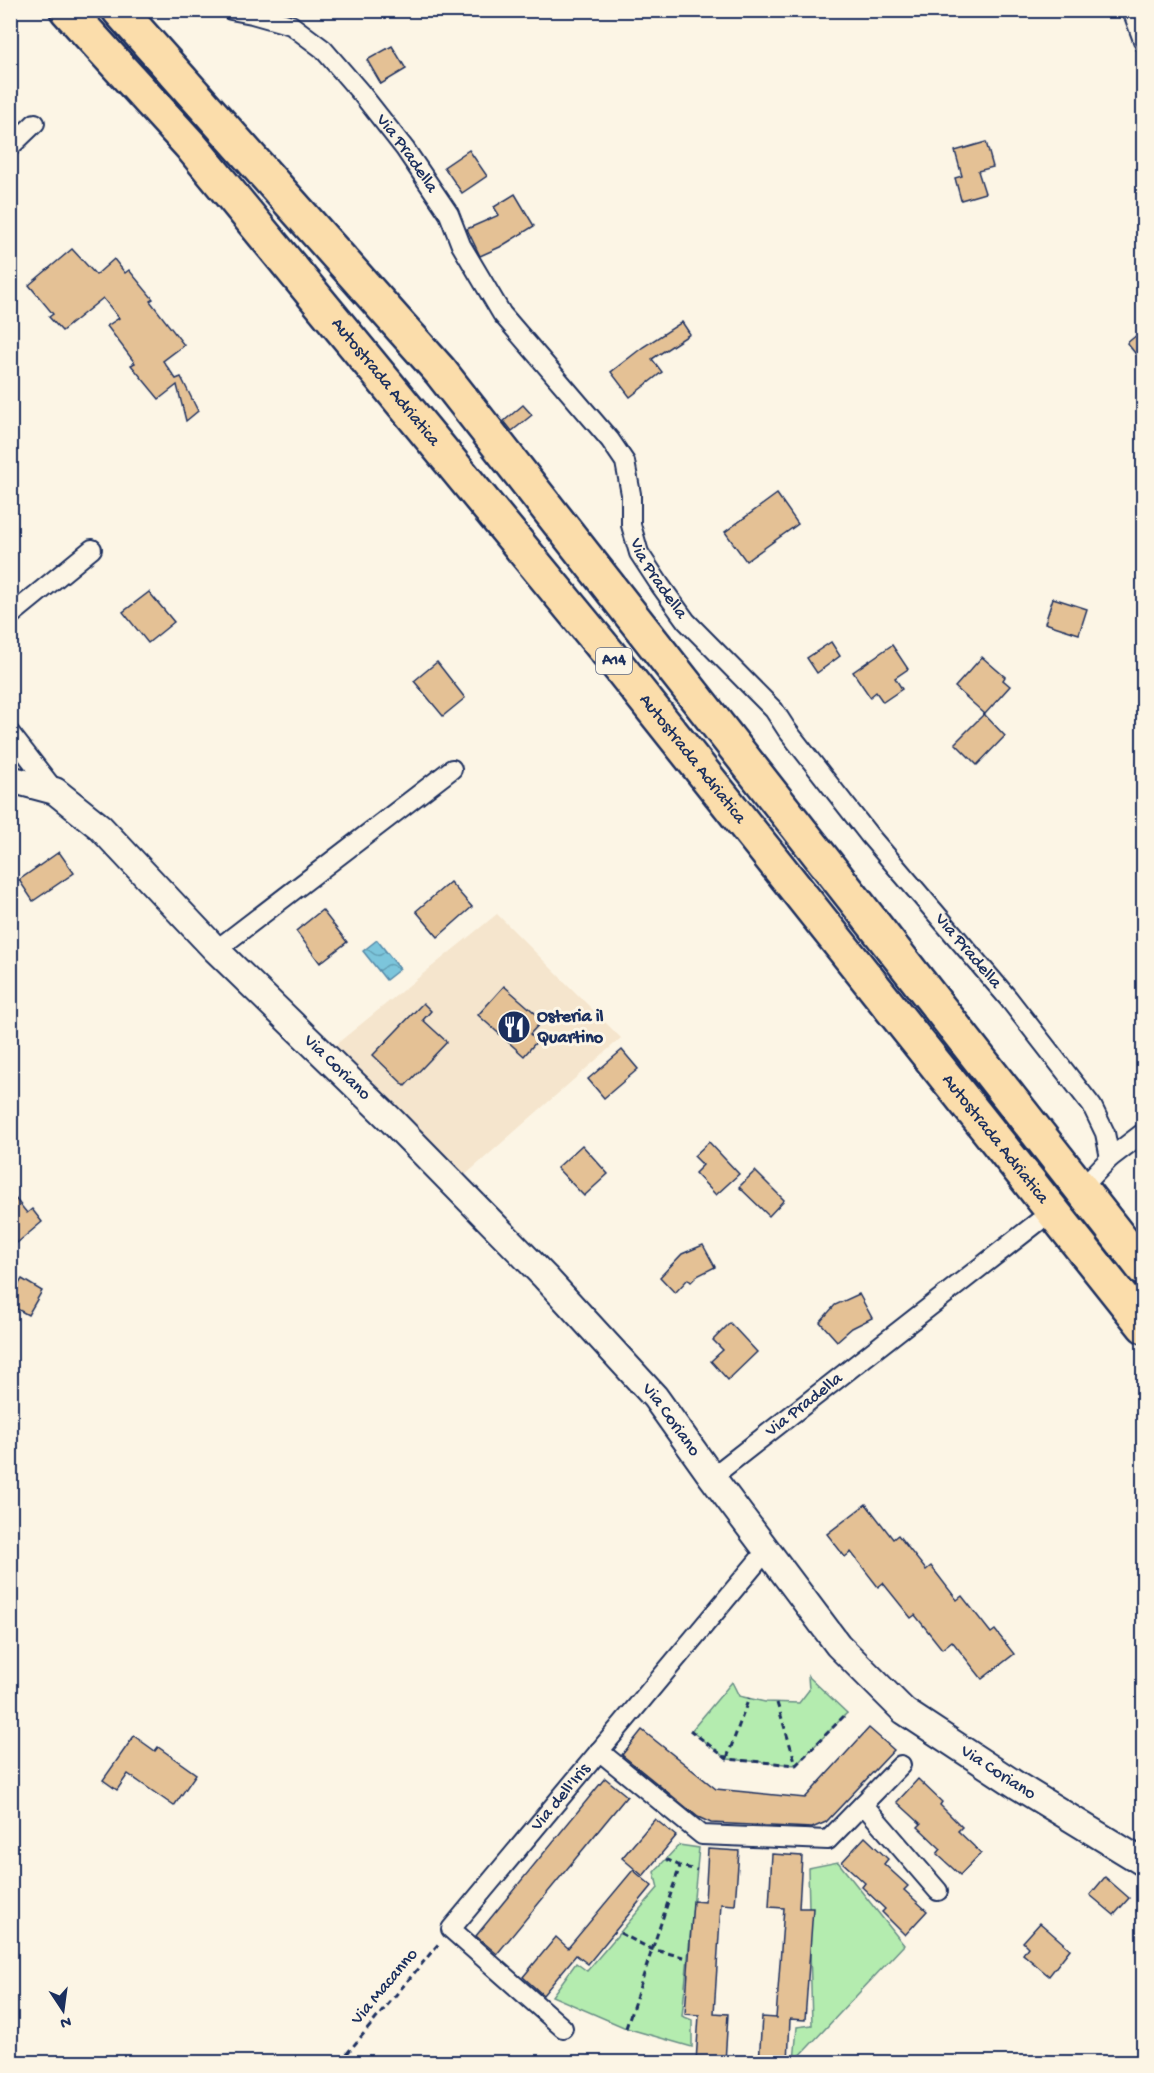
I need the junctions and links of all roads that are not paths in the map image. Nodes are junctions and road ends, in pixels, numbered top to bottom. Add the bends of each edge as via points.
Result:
1 (67, 10) edge
2 (119, 10) edge
3 (231, 10) edge
4 (1132, 10) edge
5 (1143, 43) edge
6 (35, 123) dead end
7 (10, 147) edge
8 (92, 549) dead end
9 (10, 616) edge
10 (10, 733) edge
11 (452, 769) dead end
12 (10, 779) edge
13 (55, 792) junction
14 (216, 950) junction
15 (1143, 1132) edge
16 (1110, 1158) junction
17 (1090, 1179) dead end
18 (1038, 1222) dead end
19 (1143, 1269) edge
20 (1143, 1326) edge
21 (712, 1477) junction
22 (767, 1550) junction
23 (599, 1751) junction
24 (902, 1766) dead end
25 (863, 1804) junction
26 (1143, 1863) edge
27 (938, 1891) dead end
28 (563, 2028) dead end

1 - 20 highway, Autostrada Adriatica / A14 via 191,146 608,653
2 - 19 highway, A14 via 440,371
3 - 16 street, Via Pradella via 291,25 323,49 405,149 448,214 460,245 502,314 625,462 631,525 639,553 660,585 686,621 774,710 869,835 1036,1034 1092,1106 1105,1133
4 - 5 street
6 - 7 street
8 - 9 street
10 - 13 street
11 - 14 street
12 - 13 main road, Via Coriano
13 - 14 main road, Via Coriano via 100,827
14 - 21 main road, Via Coriano via 545,1277 655,1397
15 - 16 street
16 - 17 street
18 - 21 street, Via Pradella
21 - 22 main road, Via Coriano
22 - 23 street, Via dell'Iris
22 - 26 main road, Via Coriano via 838,1645 904,1711
23 - 25 street via 702,1835 828,1840
23 - 28 street, Via dell'Iris via 451,1929
24 - 25 street
25 - 27 street

